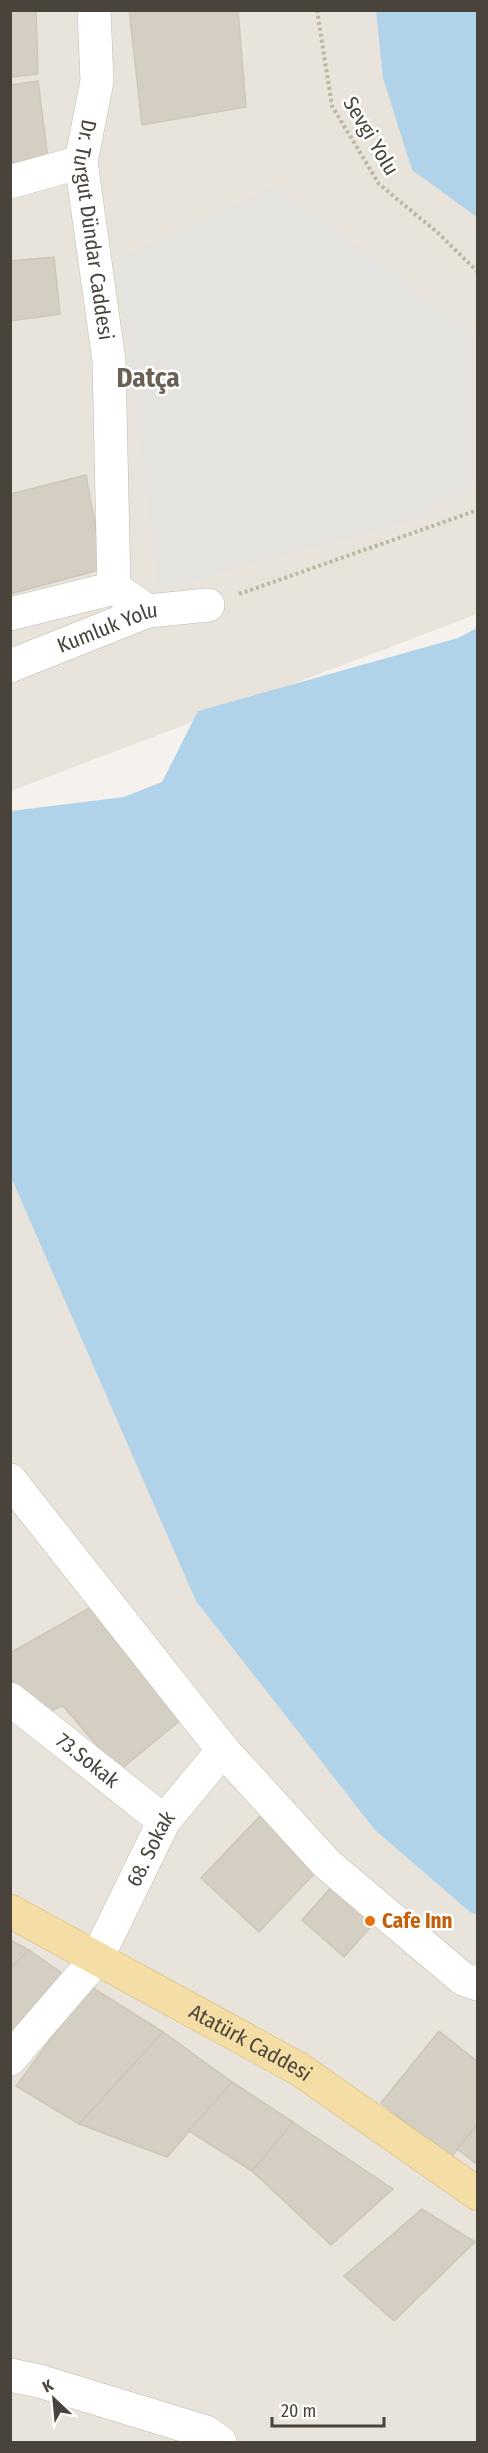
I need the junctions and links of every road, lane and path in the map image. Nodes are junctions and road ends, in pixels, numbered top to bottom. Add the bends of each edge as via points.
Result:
1 (94, 10) edge
2 (317, 10) edge
3 (81, 162) junction
4 (10, 182) edge
5 (477, 272) edge
6 (477, 510) edge
7 (114, 588) junction
8 (208, 605) joint
9 (148, 611) junction
10 (10, 614) edge
11 (10, 666) edge
12 (10, 1480) edge
13 (10, 1699) edge
14 (223, 1750) junction
15 (164, 1821) junction
16 (10, 1911) edge
17 (97, 1958) junction
18 (477, 1984) edge
19 (10, 2059) edge
20 (477, 2194) edge
21 (10, 2375) edge
22 (220, 2442) edge

1 - 3 street, Dr. Turgut Dündar Caddesi via 98,81
2 - 5 path, Sevgi Yolu via 332,106 379,184
3 - 4 street
3 - 7 street, Dr. Turgut Dündar Caddesi via 108,361
6 - 8 path
7 - 9 street
7 - 10 street
8 - 9 street, Kumluk Yolu
9 - 11 street, Kumluk Yolu
12 - 14 street
13 - 15 street, 73.Sokak
14 - 15 street, 68. Sokak
14 - 18 street via 327,1864 463,1979
15 - 17 street, 68. Sokak
16 - 17 main road, Atatürk Caddesi
17 - 19 street, 68. Sokak
17 - 20 main road, Atatürk Caddesi via 299,2069
21 - 22 street via 206,2432

